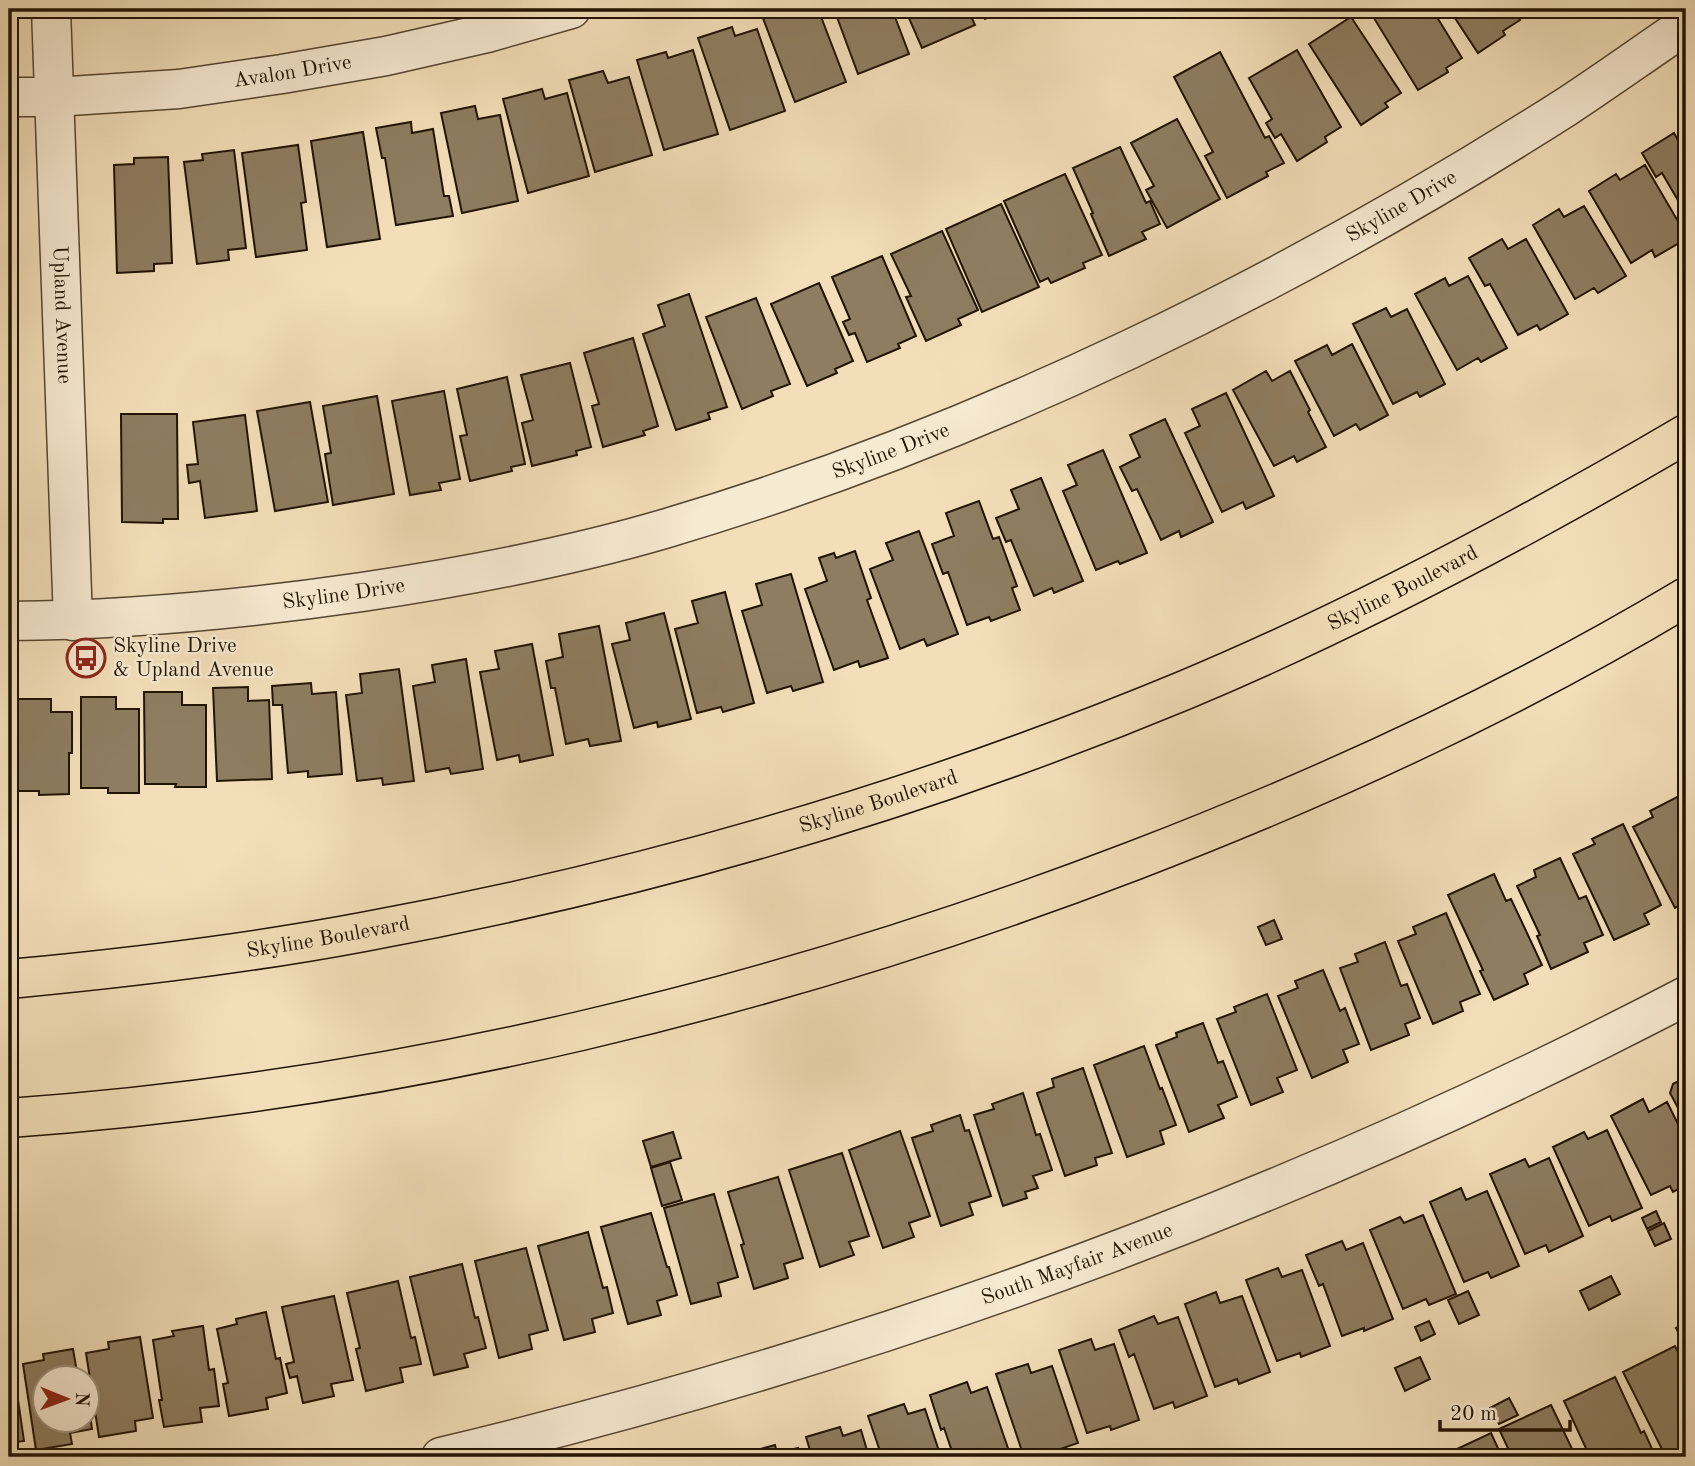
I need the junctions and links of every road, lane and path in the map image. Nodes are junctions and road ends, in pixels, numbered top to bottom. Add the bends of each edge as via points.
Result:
1 (51, 9) edge
2 (571, 9) edge
3 (1686, 25) edge
4 (9, 97) edge
5 (54, 97) junction
6 (1686, 434) edge
7 (1686, 597) edge
8 (9, 621) edge
9 (73, 621) junction
10 (9, 979) edge
11 (1686, 996) edge
12 (9, 1118) edge
13 (441, 1457) edge

1 - 5 street, Upland Avenue
2 - 5 street, Avalon Drive via 386,56 282,74 179,89
3 - 9 street, Skyline Drive via 1567,106 1333,245 1111,358 884,454 661,530 544,559 313,599
4 - 5 street, Avalon Drive
5 - 9 street, Upland Avenue
6 - 10 main road, Skyline Boulevard via 1472,555 1288,644 1095,726 832,819 549,894 361,933 167,962
7 - 12 main road via 1498,699 1250,815 1046,894 870,953 599,1027 410,1066 138,1107
8 - 9 street, Skyline Drive
11 - 13 street, South Mayfair Avenue via 1419,1126 1240,1202 1062,1270 727,1381

